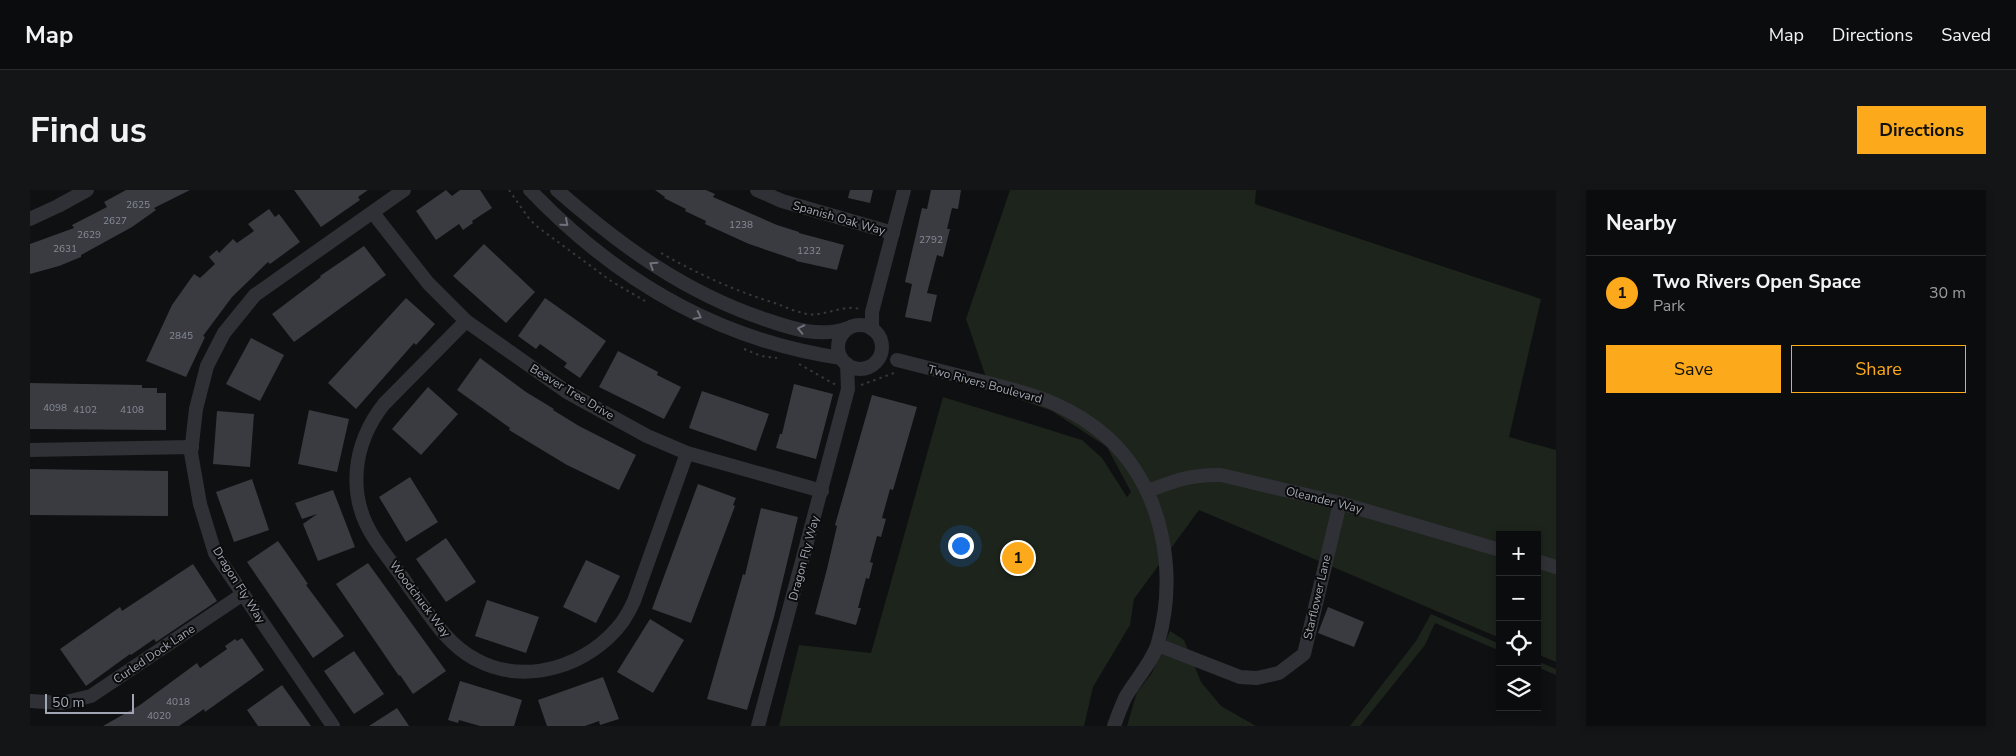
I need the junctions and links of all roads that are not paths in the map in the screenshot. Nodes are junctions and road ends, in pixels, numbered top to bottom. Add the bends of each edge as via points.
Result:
1 (87, 190) edge
2 (404, 190) edge
3 (530, 190) edge
4 (557, 190) edge
5 (757, 190) edge
6 (904, 190) edge
7 (373, 213) junction
8 (30, 219) edge
9 (893, 233) junction
10 (872, 312) junction
11 (466, 321) junction
12 (852, 327) junction
13 (872, 329) junction
14 (881, 343) junction
15 (897, 360) junction
16 (844, 361) junction
17 (867, 367) junction
18 (848, 389) junction
19 (192, 447) junction
20 (30, 450) edge
21 (687, 453) junction
22 (1148, 491) junction
23 (822, 492) junction
24 (1340, 502) junction
25 (1496, 549) edge
26 (1541, 563) edge
27 (1556, 567) edge
28 (243, 594) junction
29 (1158, 645) junction
30 (30, 702) edge
31 (333, 726) edge
32 (758, 726) edge
33 (1114, 726) edge

1 - 8 street
2 - 7 street, Dragon Fly Way
3 -> 16 street, Two Rivers Boulevard via 561,220 655,293 731,330 774,345
12 -> 4 street via 821,334 739,311 635,254
5 - 9 street, Spanish Oak Way via 782,201
6 - 9 street
7 - 11 street, Beaver Tree Drive via 428,283
7 - 19 street, Dragon Fly Way via 255,295 224,333 207,366 196,409
9 - 10 street
10 - 12 street
10 - 13 street
11 - 21 street, Beaver Tree Drive via 567,392 648,436
11 - 21 street, Woodchuck Way via 373,418 359,453 356,486 359,507 374,538 443,632 474,659 515,672 540,671 574,661 623,622 634,601
12 - 13 street
12 - 16 street via 842,334 838,342
13 - 14 street
14 - 15 street
14 - 17 street via 877,360
15 - 17 street, Two Rivers Boulevard
15 - 22 street, Two Rivers Boulevard via 1022,392 1055,404 1108,438
16 - 17 street, Two Rivers Boulevard via 854,368
16 - 18 street, Dragon Fly Way
17 - 18 street, Dragon Fly Way
18 - 23 street, Dragon Fly Way
19 - 20 street
19 - 28 street, Dragon Fly Way via 200,504 215,552
21 - 23 street, Beaver Tree Drive
22 - 24 street, Oleander Way via 1187,476 1221,475
22 - 29 street, Two Rivers Boulevard via 1165,547 1167,591
23 - 32 street, Dragon Fly Way
24 - 25 street, Oleander Way
24 - 29 street, Starflower Lane via 1304,654 1279,673 1257,678 1240,677
26 - 27 street
28 - 30 street, Curled Dock Lane via 91,696 62,703
28 - 31 street, Dragon Fly Way
29 - 33 street, Two Rivers Boulevard via 1125,698

